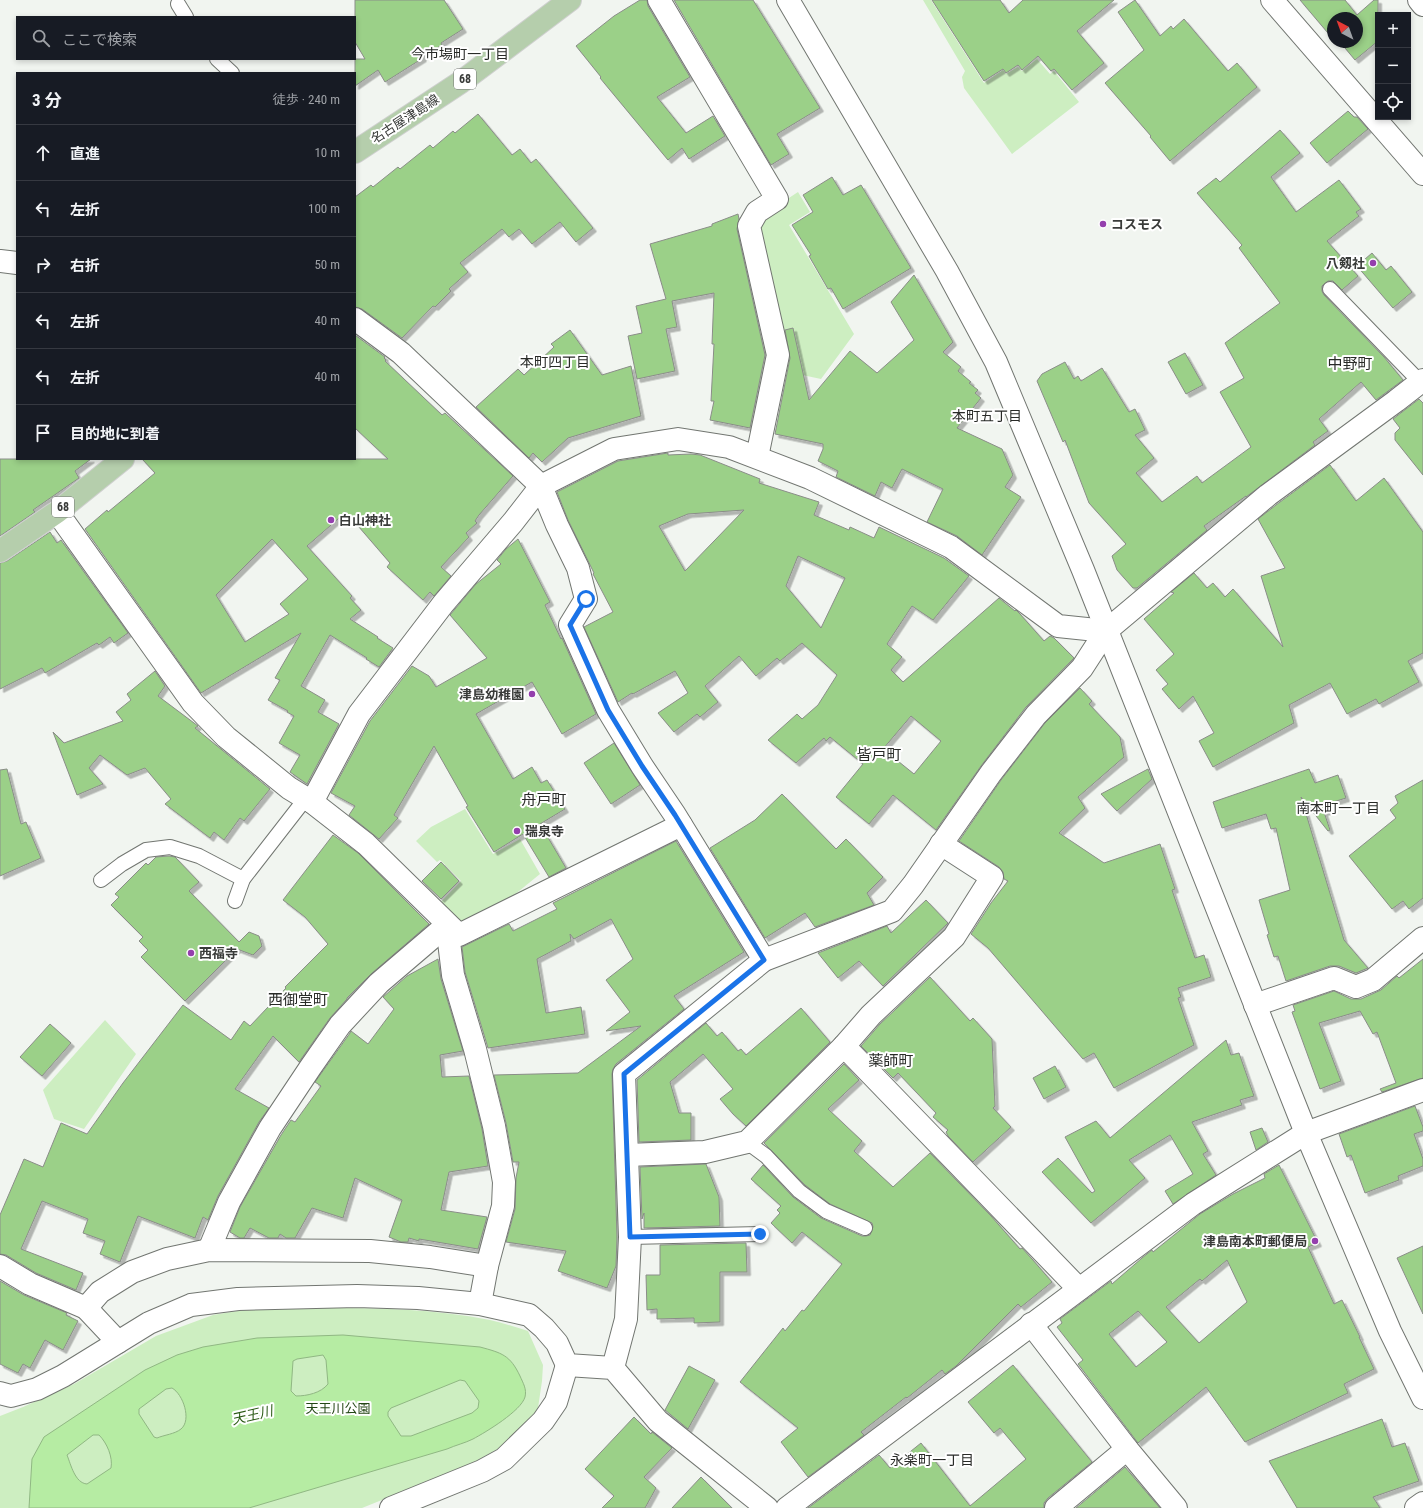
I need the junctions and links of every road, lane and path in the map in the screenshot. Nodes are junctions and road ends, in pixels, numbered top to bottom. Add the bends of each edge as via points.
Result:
1 (570, 0) edge
2 (659, 0) edge
3 (788, 0) edge
4 (1272, 0) edge
5 (1419, 0) edge
6 (178, 4) dead end
7 (1423, 5) edge
8 (185, 16) edge
9 (218, 60) edge
10 (231, 72) edge
11 (356, 151) edge
12 (1423, 174) edge
13 (0, 261) edge
14 (16, 263) edge
15 (1330, 289) dead end
16 (356, 319) edge
17 (1421, 381) edge
18 (757, 457) junction
19 (122, 460) edge
20 (541, 486) junction
21 (57, 512) junction
22 (0, 551) edge
23 (1106, 631) junction
24 (309, 800) junction
25 (681, 825) junction
26 (941, 844) junction
27 (243, 879) junction
28 (101, 880) dead end
29 (235, 901) dead end
30 (447, 924) junction
31 (1423, 938) edge
32 (764, 960) junction
33 (1256, 1004) junction
34 (844, 1046) junction
35 (1423, 1090) edge
36 (1306, 1133) junction
37 (747, 1142) junction
38 (627, 1155) junction
39 (865, 1228) dead end
40 (760, 1234) dead end
41 (630, 1237) junction
42 (208, 1250) junction
43 (0, 1266) edge
44 (487, 1266) junction
45 (1079, 1289) junction
46 (480, 1304) junction
47 (86, 1308) junction
48 (1032, 1324) junction
49 (118, 1342) junction
50 (567, 1365) junction
51 (613, 1368) junction
52 (0, 1393) edge
53 (1423, 1398) edge
54 (1127, 1449) junction
55 (1423, 1503) edge
56 (391, 1508) edge
57 (767, 1508) edge
58 (787, 1508) edge
59 (1056, 1508) edge
60 (1176, 1508) edge
61 (1416, 1508) edge

1 - 11 main road, 名古屋津島線 / 68 via 461,82
2 - 18 street via 777,199 757,212 749,226 778,355
3 - 23 street via 947,271 996,362
4 - 12 street
5 - 7 street
6 - 8 lane
9 - 10 lane
13 - 14 street
15 - 17 lane
16 - 20 street via 401,353
17 - 23 street via 1268,495
18 - 20 street via 729,447 678,439 614,449
18 - 23 street via 810,478 951,547 1058,626
19 - 21 main road, 68
20 - 24 street via 443,604 359,714
20 - 25 street via 556,525 578,568 586,599 570,625 608,710
21 - 22 main road, 68
21 - 24 street via 193,703 226,737 289,788
23 - 26 street via 1082,668 1036,715 991,773
23 - 33 street
24 - 27 lane
24 - 30 street via 366,844
25 - 30 street via 458,935
25 - 32 street
26 - 32 street via 892,911
26 - 34 street via 992,877 954,937 871,1015
27 - 28 lane via 199,856 170,847 146,850
27 - 29 lane
30 - 42 street via 380,983 340,1025 270,1128 229,1202
30 - 44 street via 453,975 494,1126 504,1182 503,1206
31 - 33 street via 1373,980 1356,987 1334,978
32 - 38 street via 624,1074
33 - 36 street
34 - 37 street
34 - 45 street
35 - 36 street
36 - 45 street via 1193,1204
36 - 53 street via 1390,1331
37 - 38 street via 705,1152
37 - 39 lane via 766,1156 799,1191 826,1211
38 - 41 street
40 - 41 lane
41 - 51 street via 626,1319
42 - 44 street via 370,1251
42 - 47 street via 167,1259 132,1272 100,1292
43 - 47 street via 30,1284
44 - 46 street
45 - 48 street
46 - 49 street via 357,1296 238,1299 191,1305 149,1324
46 - 50 street via 529,1315 557,1343
47 - 49 street
48 - 54 street
48 - 58 street
49 - 52 street via 37,1389 11,1396
50 - 51 street
50 - 56 street via 556,1402 543,1421 504,1459 482,1471
51 - 57 street via 658,1421
54 - 59 street
54 - 60 street
55 - 61 street

